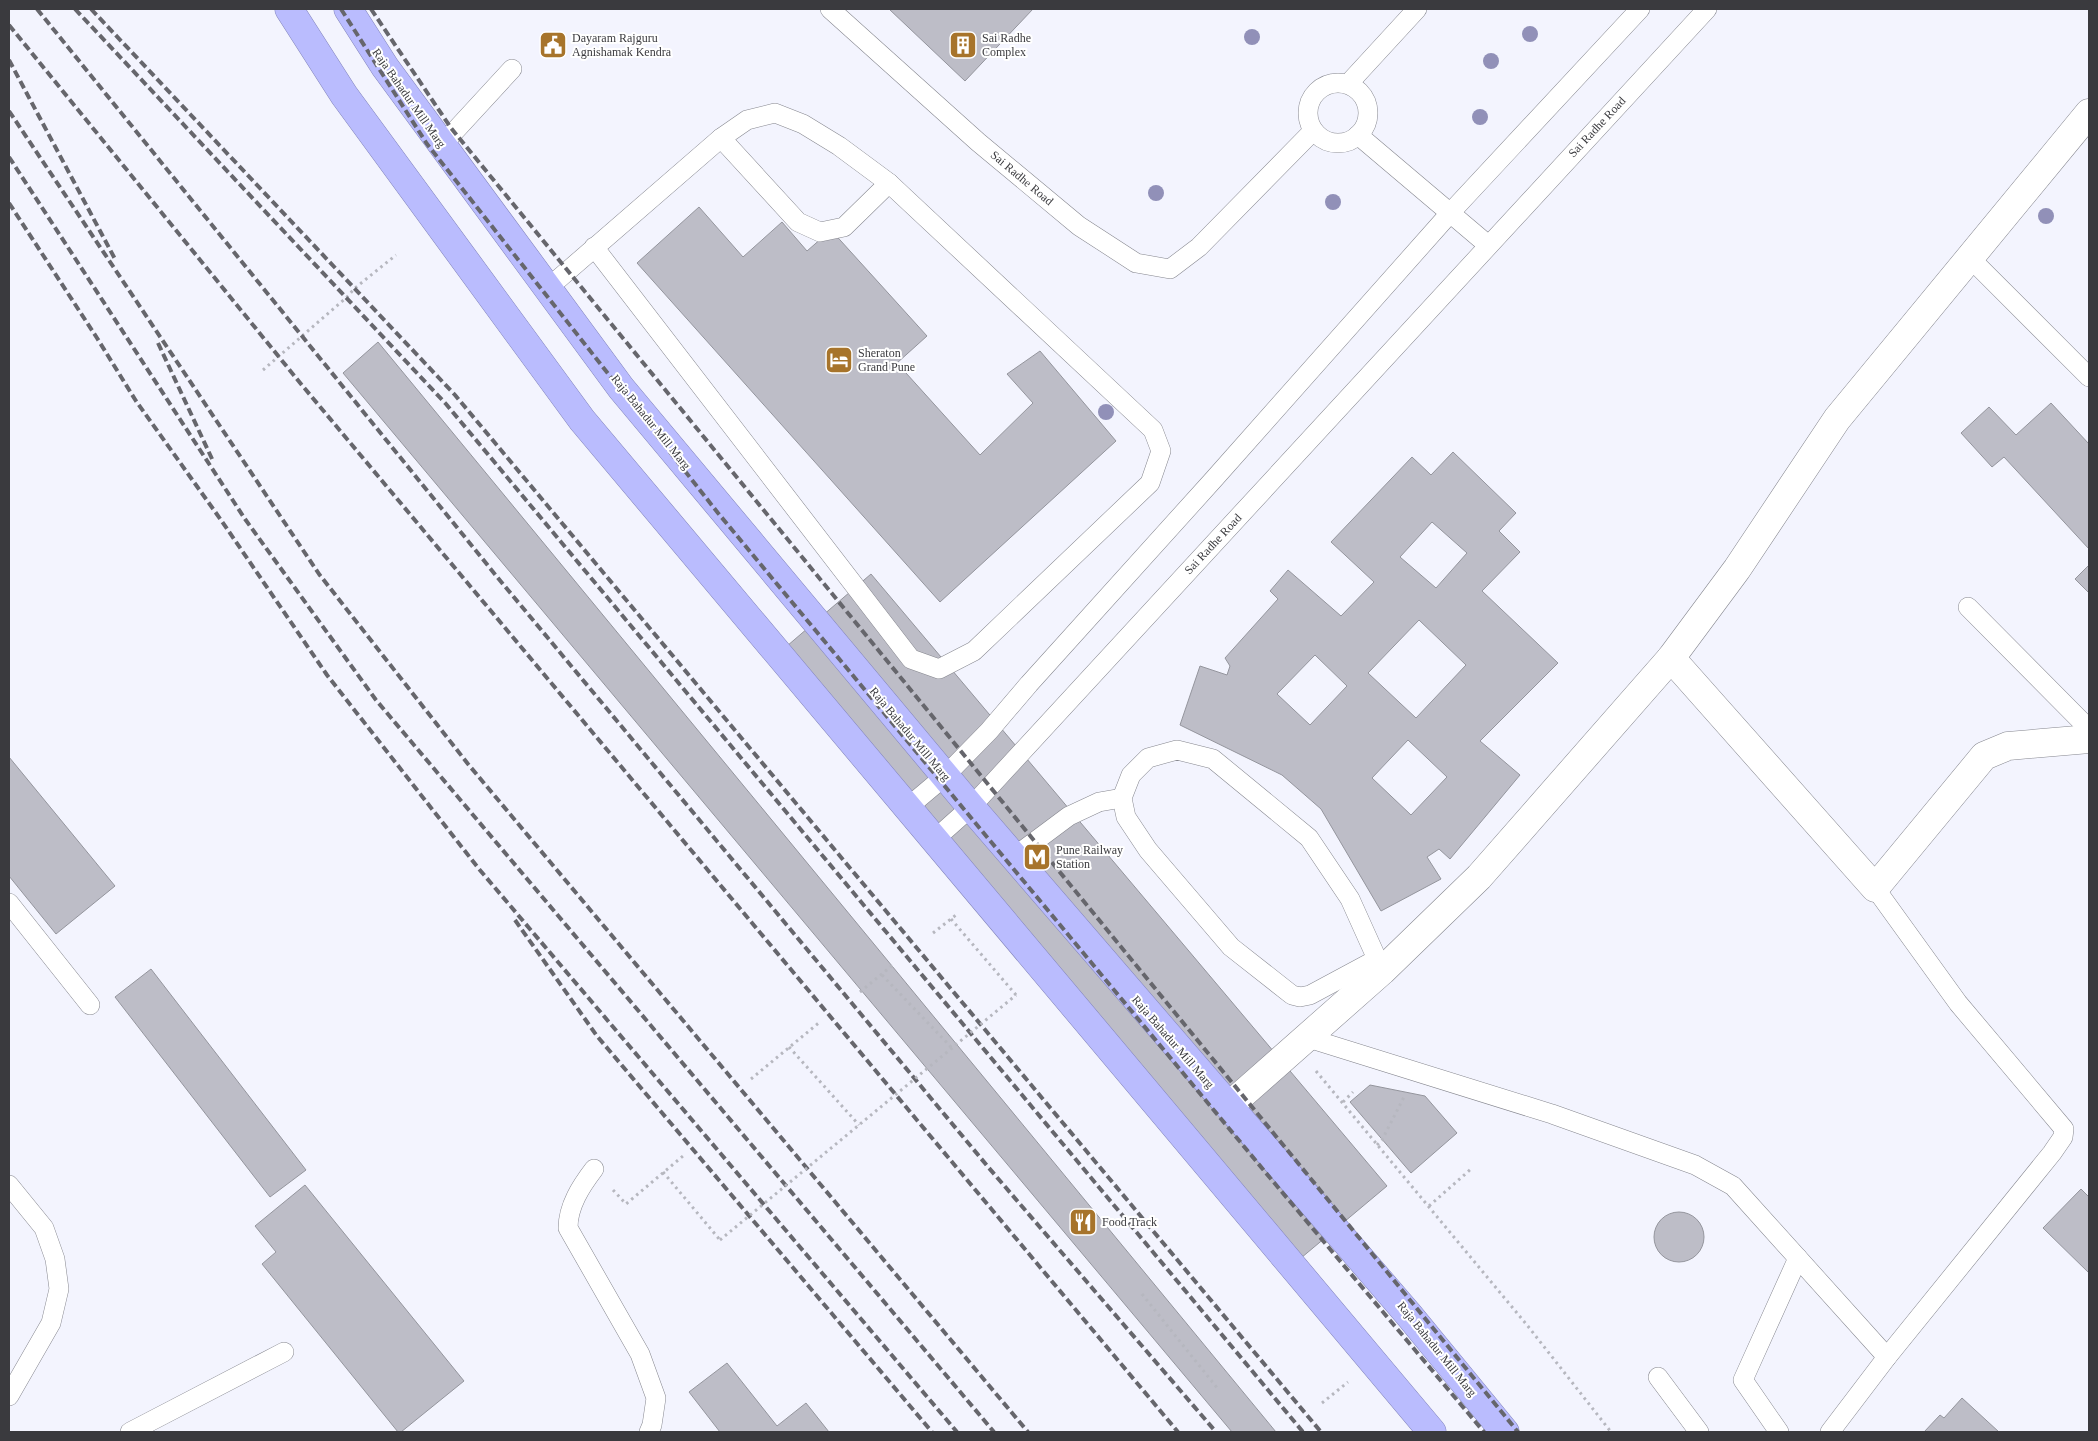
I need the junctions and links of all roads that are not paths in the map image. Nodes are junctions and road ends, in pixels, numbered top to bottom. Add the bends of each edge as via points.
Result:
1 (289, 9) edge
2 (348, 9) edge
3 (830, 9) edge
4 (1417, 9) edge
5 (1640, 9) edge
6 (1706, 9) edge
7 (512, 70) dead end
8 (1348, 84) junction
9 (2089, 113) edge
10 (1313, 131) junction
11 (1358, 135) junction
12 (721, 138) junction
13 (442, 145) junction
14 (889, 183) junction
15 (1451, 212) junction
16 (1488, 245) junction
17 (594, 247) junction
18 (1970, 258) junction
19 (548, 288) junction
20 (2089, 377) edge
21 (1968, 607) dead end
22 (1671, 658) junction
23 (2089, 729) edge
24 (2089, 739) edge
25 (945, 776) junction
26 (1122, 798) junction
27 (971, 807) junction
28 (907, 808) junction
29 (934, 840) junction
30 (1014, 857) junction
31 (1875, 888) junction
32 (9, 903) edge
33 (1380, 965) junction
34 (90, 1005) dead end
35 (1308, 1038) junction
36 (1229, 1106) junction
37 (594, 1169) road end
38 (9, 1185) edge
39 (1798, 1258) junction
40 (284, 1352) dead end
41 (1887, 1357) junction
42 (1658, 1377) dead end
43 (9, 1396) edge
44 (130, 1432) edge
45 (648, 1432) edge
46 (1432, 1432) edge
47 (1505, 1432) edge
48 (1699, 1432) edge
49 (1779, 1432) edge
50 (1830, 1432) edge

1 - 28 highway via 344,95 582,420
2 - 13 highway, Raja Bahadur Mill Marg via 385,67
3 - 10 lane, Sai Radhe Road via 978,142 1079,226 1136,264 1170,269 1199,247
4 - 8 lane
5 - 15 lane
6 - 16 lane, Sai Radhe Road
7 - 13 lane
8 - 10 lane via 1329,83 1314,94 1307,112
8 - 11 lane via 1364,97 1368,107 1368,117
9 - 18 street
10 - 11 lane via 1320,138 1340,143
11 - 15 lane
12 - 14 lane via 747,120 775,113 803,124 839,146
12 - 14 lane via 798,222 820,232 844,227
12 - 17 lane
13 - 19 highway, Raja Bahadur Mill Marg
14 - 17 lane via 1153,430 1161,451 1150,483 974,651 939,669 911,659
15 - 16 lane
15 - 25 lane via 1028,684 990,731
16 - 27 lane, Sai Radhe Road
17 - 19 lane
18 - 20 lane
18 - 22 street via 1837,419 1737,570
19 - 25 highway, Raja Bahadur Mill Marg via 622,388
21 - 23 lane
22 - 31 street
22 - 33 street via 1479,877
24 - 31 street via 2008,746 1984,756
25 - 27 highway, Raja Bahadur Mill Marg
25 - 28 lane
26 - 30 lane via 1099,802 1069,816
26 - 33 lane via 1126,817 1148,850 1231,947 1292,995 1310,995
26 - 33 lane via 1131,775 1148,758 1177,750 1213,759 1309,838 1350,899
27 - 29 lane, Sai Radhe Road
27 - 30 highway, Raja Bahadur Mill Marg
28 - 29 highway
29 - 46 highway
30 - 36 highway, Raja Bahadur Mill Marg
31 - 41 lane via 1958,1003 2064,1129 2063,1137 2052,1153
32 - 34 lane
33 - 35 street
35 - 36 street
35 - 39 lane via 1552,1114 1706,1169 1733,1186
36 - 47 highway, Raja Bahadur Mill Marg
37 - 45 lane via 568,1214 568,1228 640,1354 656,1398 652,1426
38 - 43 lane via 44,1228 55,1259 59,1289 51,1323
39 - 41 lane
39 - 49 lane via 1743,1380
40 - 44 lane
41 - 50 lane
42 - 48 lane

